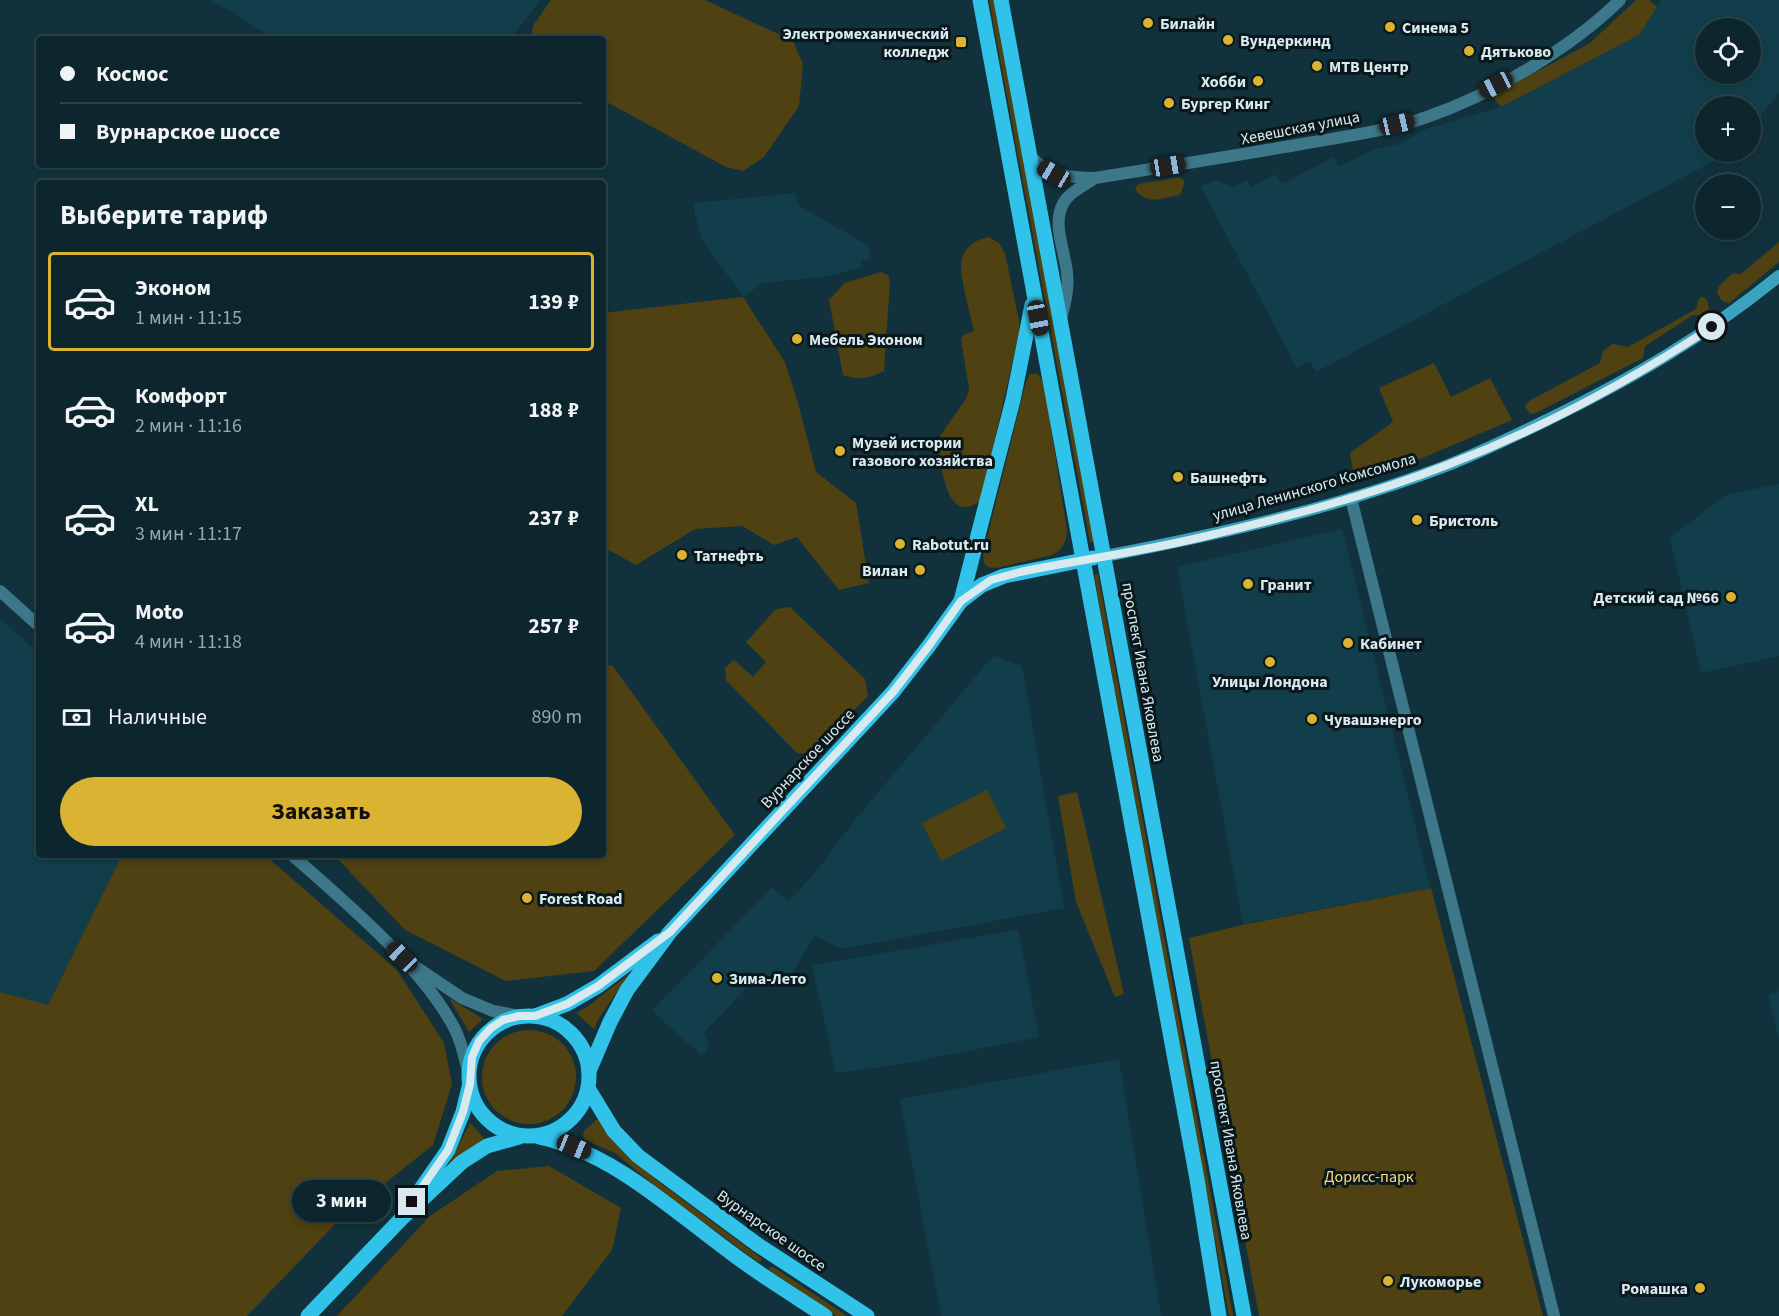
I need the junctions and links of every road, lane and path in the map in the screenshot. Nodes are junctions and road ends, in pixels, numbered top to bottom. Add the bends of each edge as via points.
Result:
1 (980, 0) edge
2 (1001, 0) edge
3 (1620, 0) edge
4 (1030, 156) junction
5 (1095, 178) junction
6 (1779, 276) edge
7 (1034, 296) junction
8 (1061, 320) junction
9 (1351, 498) junction
10 (1105, 556) junction
11 (1084, 559) junction
12 (0, 591) edge
13 (961, 601) junction
14 (36, 623) edge
15 (295, 858) edge
16 (670, 932) junction
17 (402, 957) junction
18 (527, 1016) junction
19 (589, 1071) junction
20 (469, 1079) junction
21 (589, 1090) junction
22 (529, 1136) junction
23 (400, 1219) junction
24 (770, 1253) junction
25 (758, 1272) junction
26 (308, 1316) edge
27 (825, 1316) edge
28 (867, 1316) edge
29 (1219, 1316) edge
30 (1244, 1316) edge
31 (1554, 1316) edge

1 - 7 main road
2 - 4 main road, проспект Ивана Яковлева
3 - 5 street, Хевешская улица via 1582,34 1529,68 1425,117 1336,138
4 - 5 street via 1054,174
4 - 8 main road, проспект Ивана Яковлева
5 - 8 street via 1064,202 1059,215 1068,274
6 - 9 main road, улица Ленинского Комсомола via 1728,317 1608,390 1478,452
7 - 11 main road
7 - 13 main road via 1010,411
8 - 10 main road, проспект Ивана Яковлева
9 - 10 main road, улица Ленинского Комсомола via 1195,538
9 - 31 street
10 - 11 main road, улица Ленинского Комсомола
10 - 30 main road, проспект Ивана Яковлева
11 - 13 main road, улица Ленинского Комсомола via 1004,576 982,585
11 - 29 main road
12 - 14 street
13 - 16 main road, Вурнарское шоссе via 893,692
15 - 17 street
16 - 18 main road, Вурнарское шоссе via 598,986 567,1004
16 - 19 main road, Вурнарское шоссе via 627,990
17 - 18 street via 462,999 493,1011
17 - 20 street via 452,1024
18 - 19 main road via 554,1021 573,1034 585,1052
18 - 20 main road via 503,1020 479,1041
19 - 21 main road
20 - 22 main road via 473,1100 491,1124 506,1132
20 - 23 main road via 463,1112 448,1150
21 - 22 main road via 582,1108 569,1123 555,1131
21 - 24 main road, Вурнарское шоссе via 614,1131 639,1156
22 - 23 main road via 487,1146 462,1162
22 - 25 main road via 562,1142 607,1162
23 - 26 main road
24 - 25 main road
24 - 28 main road, Вурнарское шоссе
25 - 27 main road

